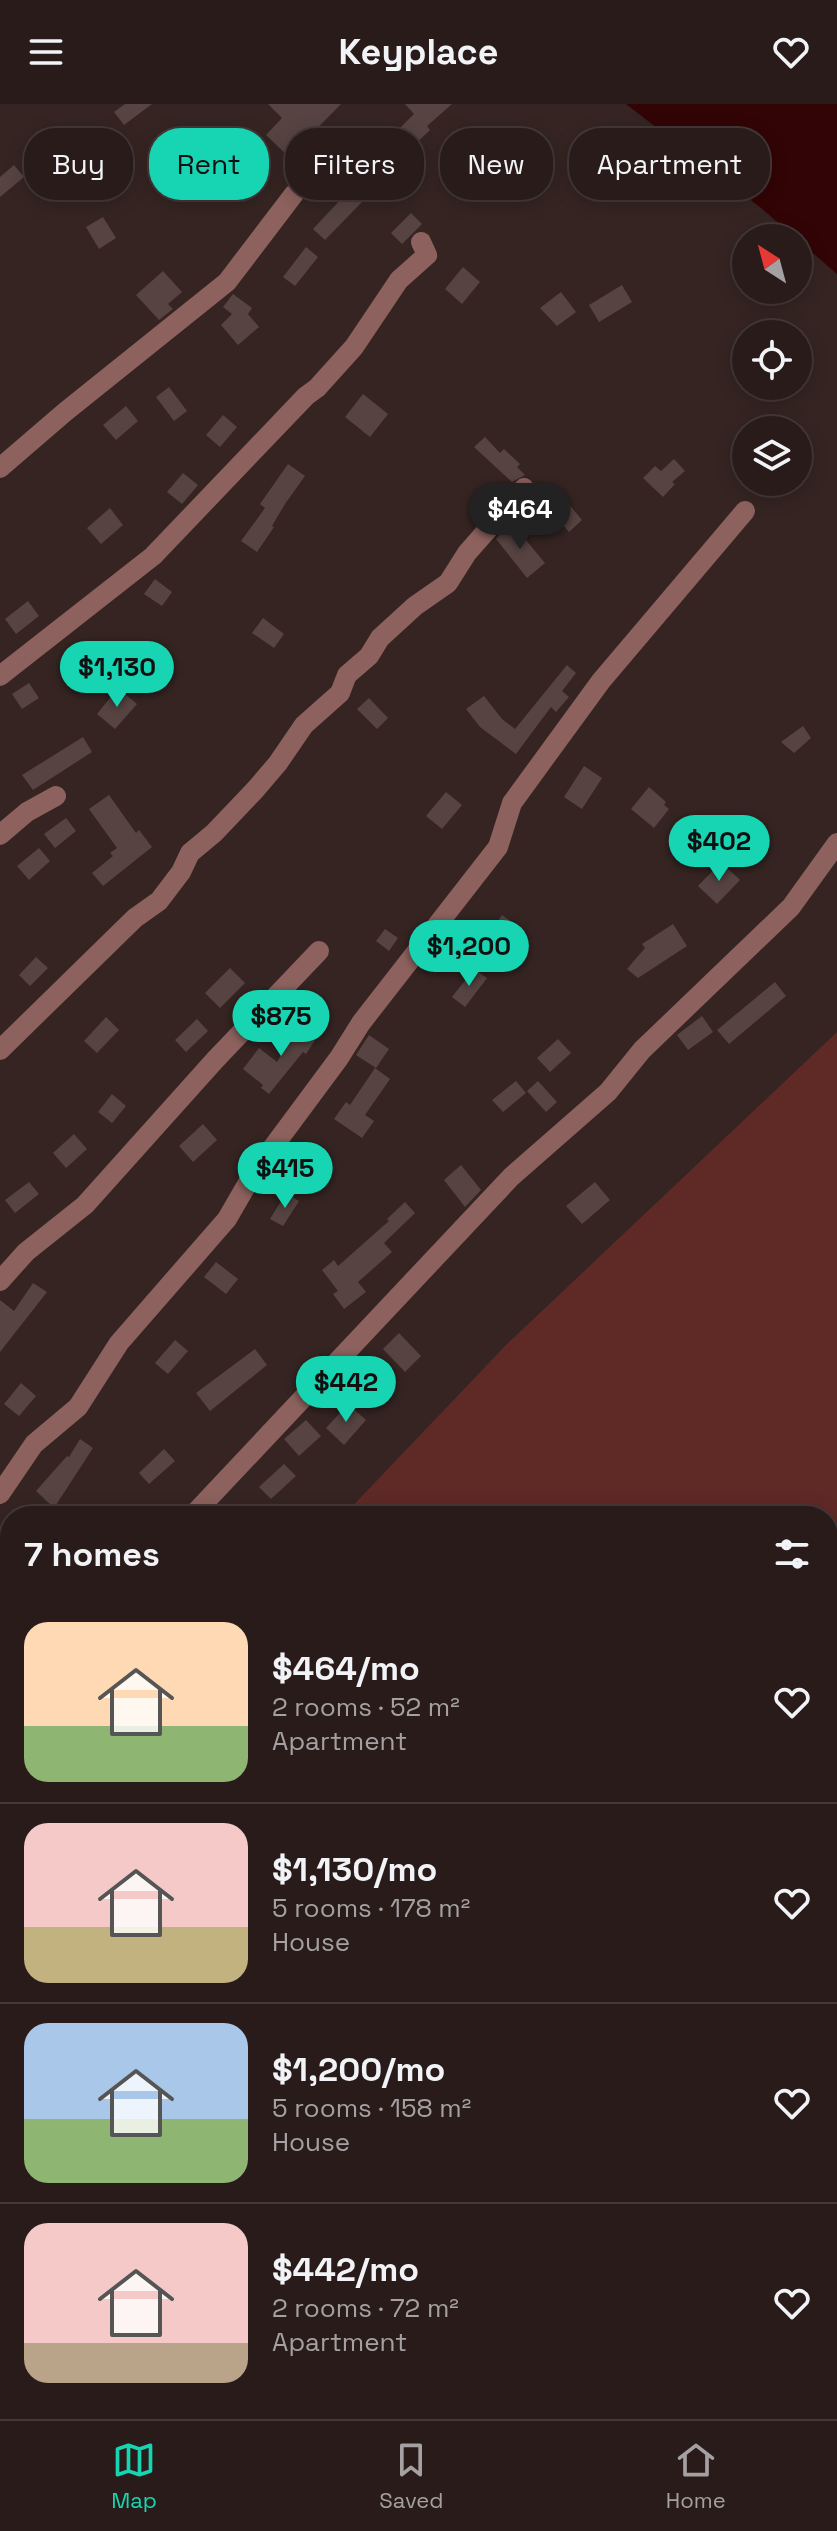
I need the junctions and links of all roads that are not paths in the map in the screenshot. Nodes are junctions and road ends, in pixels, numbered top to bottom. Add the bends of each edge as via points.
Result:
1 (289, 200) edge
2 (421, 242) dead end
3 (0, 468) edge
4 (524, 488) dead end
5 (745, 511) dead end
6 (0, 676) edge
7 (56, 796) dead end
8 (0, 835) edge
9 (837, 843) edge
10 (319, 951) dead end
11 (0, 1050) edge
12 (0, 1281) edge
13 (0, 1494) edge
14 (201, 1506) edge

1 - 3 street via 227,282
2 - 6 street via 427,255 399,280 354,347 317,388 153,556
4 - 11 street via 448,583 415,606 351,670 340,693 304,725 278,763 190,853 159,901 135,918
5 - 13 street via 601,681 512,803 498,847 361,1023 227,1219 119,1343 78,1407 34,1444
7 - 8 street
9 - 14 street via 791,907 642,1050 608,1092 511,1177
10 - 12 street via 85,1205 26,1252

